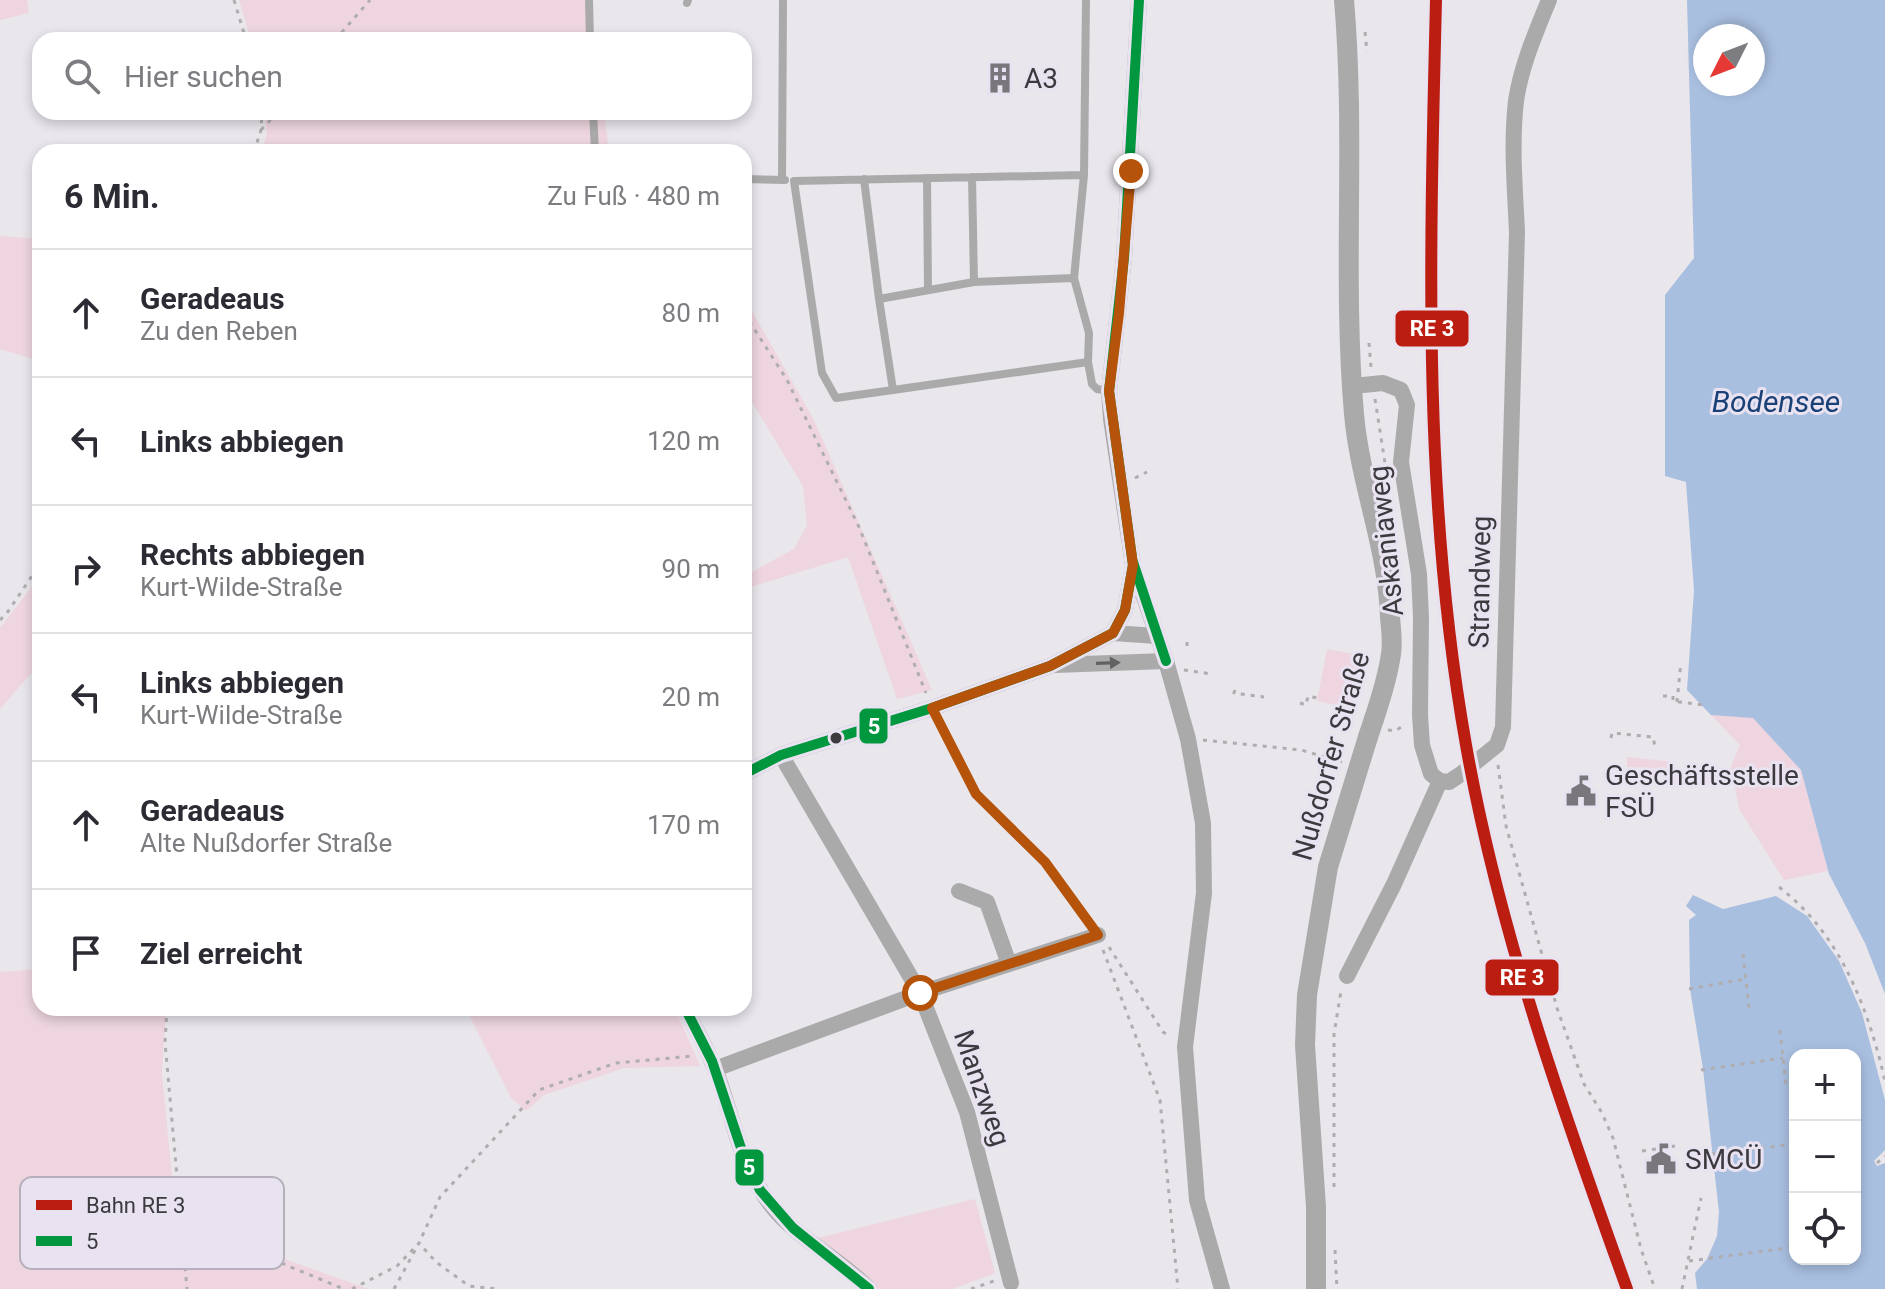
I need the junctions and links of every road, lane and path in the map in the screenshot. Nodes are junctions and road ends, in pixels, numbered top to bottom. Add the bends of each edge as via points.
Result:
1 (234, 0) edge
2 (370, 0) edge
3 (589, 0) edge
4 (783, 0) edge
5 (1086, 0) edge
6 (1139, 0) edge
7 (1344, 0) edge
8 (1549, 0) edge
9 (244, 32) edge
10 (342, 32) edge
11 (590, 32) edge
12 (262, 120) edge
13 (270, 120) edge
14 (593, 120) edge
15 (261, 130) junction
16 (257, 144) edge
17 (595, 144) edge
18 (1084, 175) junction
19 (972, 177) junction
20 (927, 178) junction
21 (752, 179) edge
22 (864, 179) junction
23 (782, 180) junction
24 (794, 181) junction
25 (1074, 278) junction
26 (974, 282) junction
27 (928, 289) junction
28 (879, 299) junction
29 (752, 325) edge
30 (1088, 362) junction
31 (1353, 386) junction
32 (893, 390) junction
33 (1109, 391) junction
34 (1133, 565) junction
35 (32, 576) edge
36 (0, 620) edge
37 (1113, 633) junction
38 (1157, 636) junction
39 (1681, 662) dead end
40 (1050, 666) junction
41 (1167, 666) junction
42 (1212, 674) dead end
43 (1235, 690) dead end
44 (1663, 696) dead end
45 (1264, 697) dead end
46 (1317, 698) dead end
47 (1677, 702) junction
48 (1300, 703) dead end
49 (1704, 705) dead end
50 (932, 708) junction
51 (1611, 738) dead end
52 (1188, 739) junction
53 (1497, 745) junction
54 (1655, 747) dead end
55 (781, 755) junction
56 (1348, 764) dead end
57 (752, 770) edge
58 (1440, 781) junction
59 (1779, 887) dead end
60 (959, 891) dead end
61 (1098, 935) junction
62 (1743, 954) dead end
63 (1009, 964) junction
64 (1347, 976) joint
65 (1745, 979) junction
66 (1689, 989) dead end
67 (920, 993) junction
68 (1749, 1008) dead end
69 (167, 1016) edge
70 (689, 1016) edge
71 (1780, 1030) dead end
72 (1185, 1047) junction
73 (1783, 1058) junction
74 (712, 1062) junction
75 (1701, 1070) dead end
76 (1885, 1081) edge
77 (1786, 1085) dead end
78 (1789, 1145) edge
79 (1675, 1146) dead end
80 (1642, 1151) dead end
81 (1711, 1154) dead end
82 (1885, 1156) edge
83 (1877, 1163) dead end
84 (1334, 1169) dead end
85 (177, 1177) edge
86 (1701, 1198) dead end
87 (1335, 1242) dead end
88 (419, 1243) junction
89 (1789, 1248) edge
90 (1689, 1261) junction
91 (284, 1264) edge
92 (185, 1269) edge
93 (1010, 1279) joint
94 (187, 1289) edge
95 (344, 1289) edge
96 (352, 1289) edge
97 (394, 1289) edge
98 (498, 1289) edge
99 (869, 1289) edge
100 (971, 1289) edge
101 (1178, 1289) edge
102 (1222, 1289) edge
103 (1316, 1289) edge
104 (1337, 1289) edge
105 (1655, 1289) edge
106 (1682, 1289) edge

1 - 9 path
2 - 10 path
3 - 11 lane
4 - 23 lane
5 - 18 lane
6 - 33 street via 1124,258
7 - 31 street, Nußdorfer Straße
8 - 53 street, Strandweg via 1516,100 1514,365 1503,727
12 - 15 path
13 - 15 path
14 - 17 lane
15 - 16 path
18 - 19 lane
18 - 25 lane
19 - 20 lane
19 - 26 lane
20 - 22 lane
20 - 27 lane
21 - 23 lane
22 - 24 lane
22 - 28 lane
23 - 24 lane
24 - 32 lane via 822,373 836,398
25 - 26 lane
25 - 30 lane via 1089,333
26 - 27 lane
27 - 28 lane
28 - 32 lane
29 - 50 path via 787,380 859,527
30 - 32 lane
30 - 33 lane via 1092,384
31 - 58 street, Askaniaweg via 1383,383 1401,390 1407,405 1401,462 1419,574 1422,745 1431,774
31 - 103 street, Nußdorfer Straße via 1390,601 1391,652 1328,867 1307,995
33 - 34 street
34 - 37 street via 1125,610
34 - 38 street
35 - 36 path
37 - 38 street
37 - 40 street
38 - 41 street
39 - 47 path
40 -> 41 street
40 - 50 street
41 - 42 path
41 - 52 street
43 - 45 path
44 - 47 path
46 - 48 path via 1308,696 1306,705
47 - 49 path
50 - 55 street
50 - 61 path via 976,794 1045,862
51 - 54 path via 1612,733 1653,737
52 - 56 path via 1301,750
52 - 72 street via 1203,823 1204,893
53 - 58 street via 1449,782
53 - 105 path via 1506,826 1557,1008 1584,1084 1613,1138
55 - 57 street
55 - 67 street, Manzweg
58 - 64 street
59 - 76 path via 1809,912 1842,959 1866,1011
60 - 63 street via 987,902
61 - 63 street
61 - 72 path via 1163,1032
61 - 101 path via 1160,1100
62 - 65 path
63 - 67 street
64 - 84 path via 1334,1034
65 - 66 path
65 - 68 path
67 - 74 street
67 - 93 street, Manzweg via 967,1112
69 - 85 path
70 - 74 street
71 - 73 path
72 - 102 street via 1197,1200
73 - 75 path
73 - 77 path
74 - 88 path via 616,1063 539,1090 440,1197
74 - 99 street via 745,1163 771,1205
78 - 81 path
79 - 80 path
82 - 83 path
86 - 90 path
87 - 104 path
88 - 96 path via 397,1266
88 - 97 path
88 - 98 path via 469,1286
89 - 90 path
90 - 106 path
91 - 95 path
92 - 94 path
93 - 100 path

